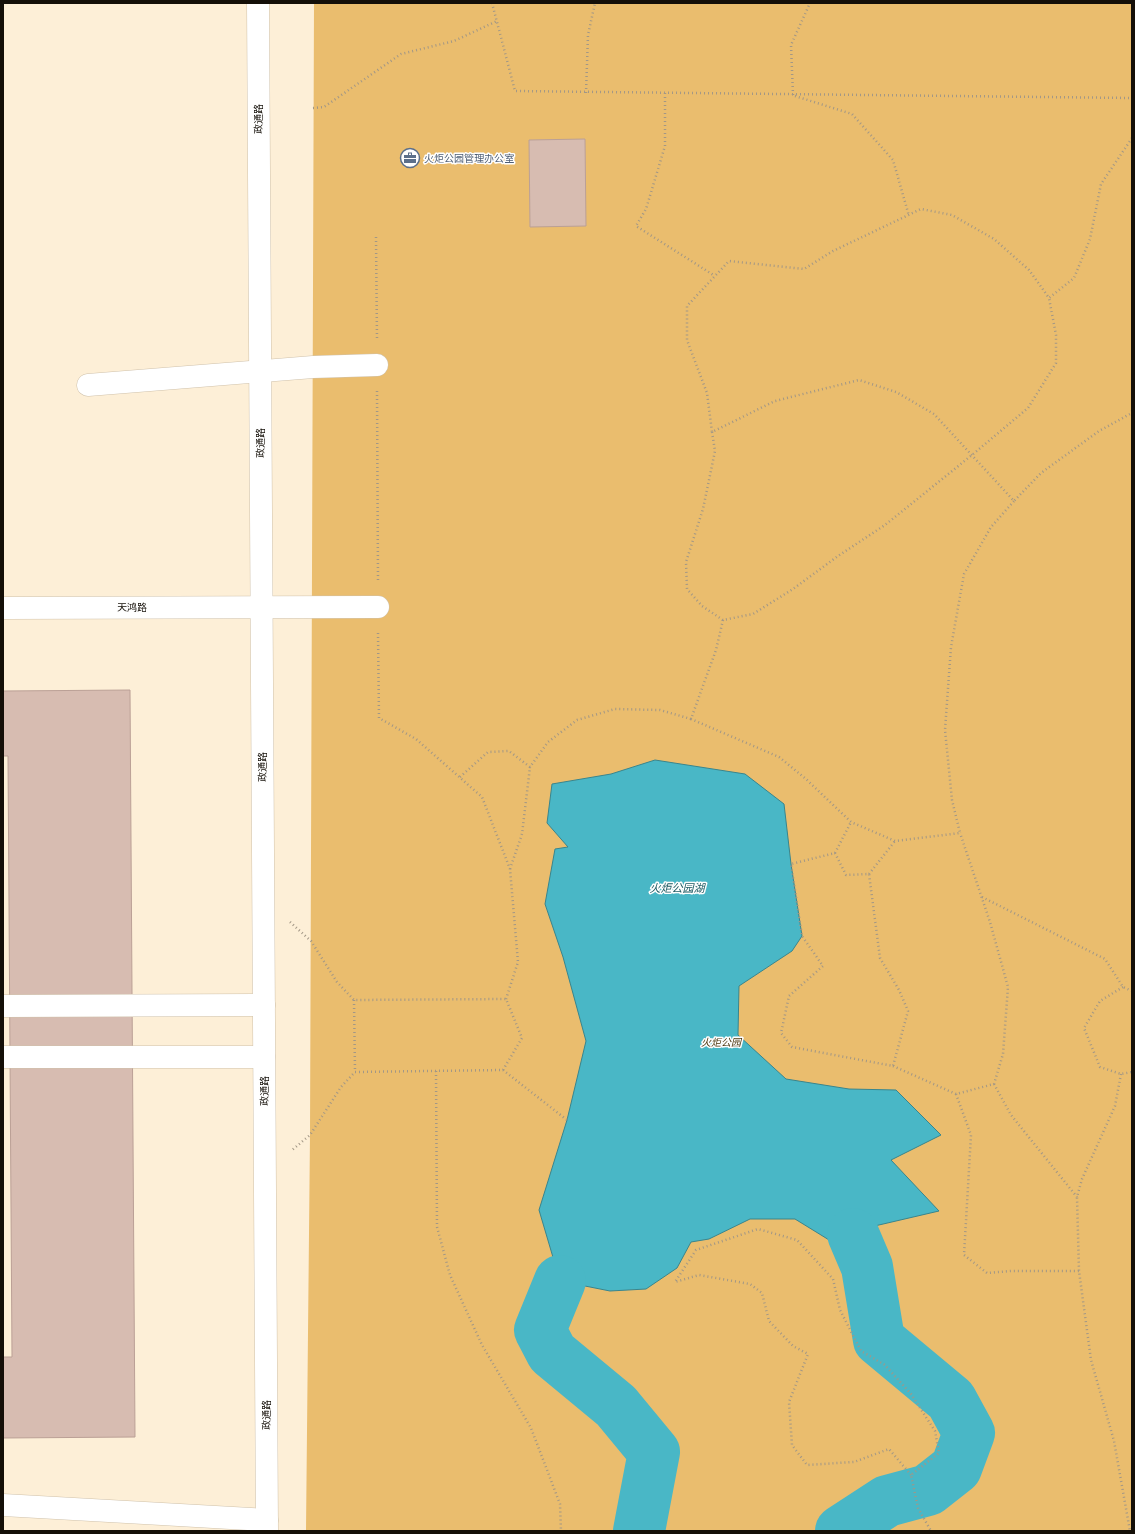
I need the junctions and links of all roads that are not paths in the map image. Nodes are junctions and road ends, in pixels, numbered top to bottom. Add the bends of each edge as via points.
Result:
1 (258, 3) edge
2 (377, 365) road end
3 (260, 372) junction
4 (88, 385) dead end
5 (261, 606) junction
6 (378, 607) road end
7 (3, 608) edge
8 (264, 1005) junction
9 (3, 1006) edge
10 (3, 1057) edge
11 (264, 1057) junction
12 (3, 1505) edge
13 (267, 1526) edge

1 - 3 street, 政通路
2 - 3 street
3 - 4 street
3 - 5 street, 政通路
5 - 6 street, 天鸿路
5 - 7 street, 天鸿路
5 - 8 street, 政通路
8 - 9 street
8 - 11 street, 政通路
10 - 11 street
11 - 13 street, 政通路
12 - 13 street

